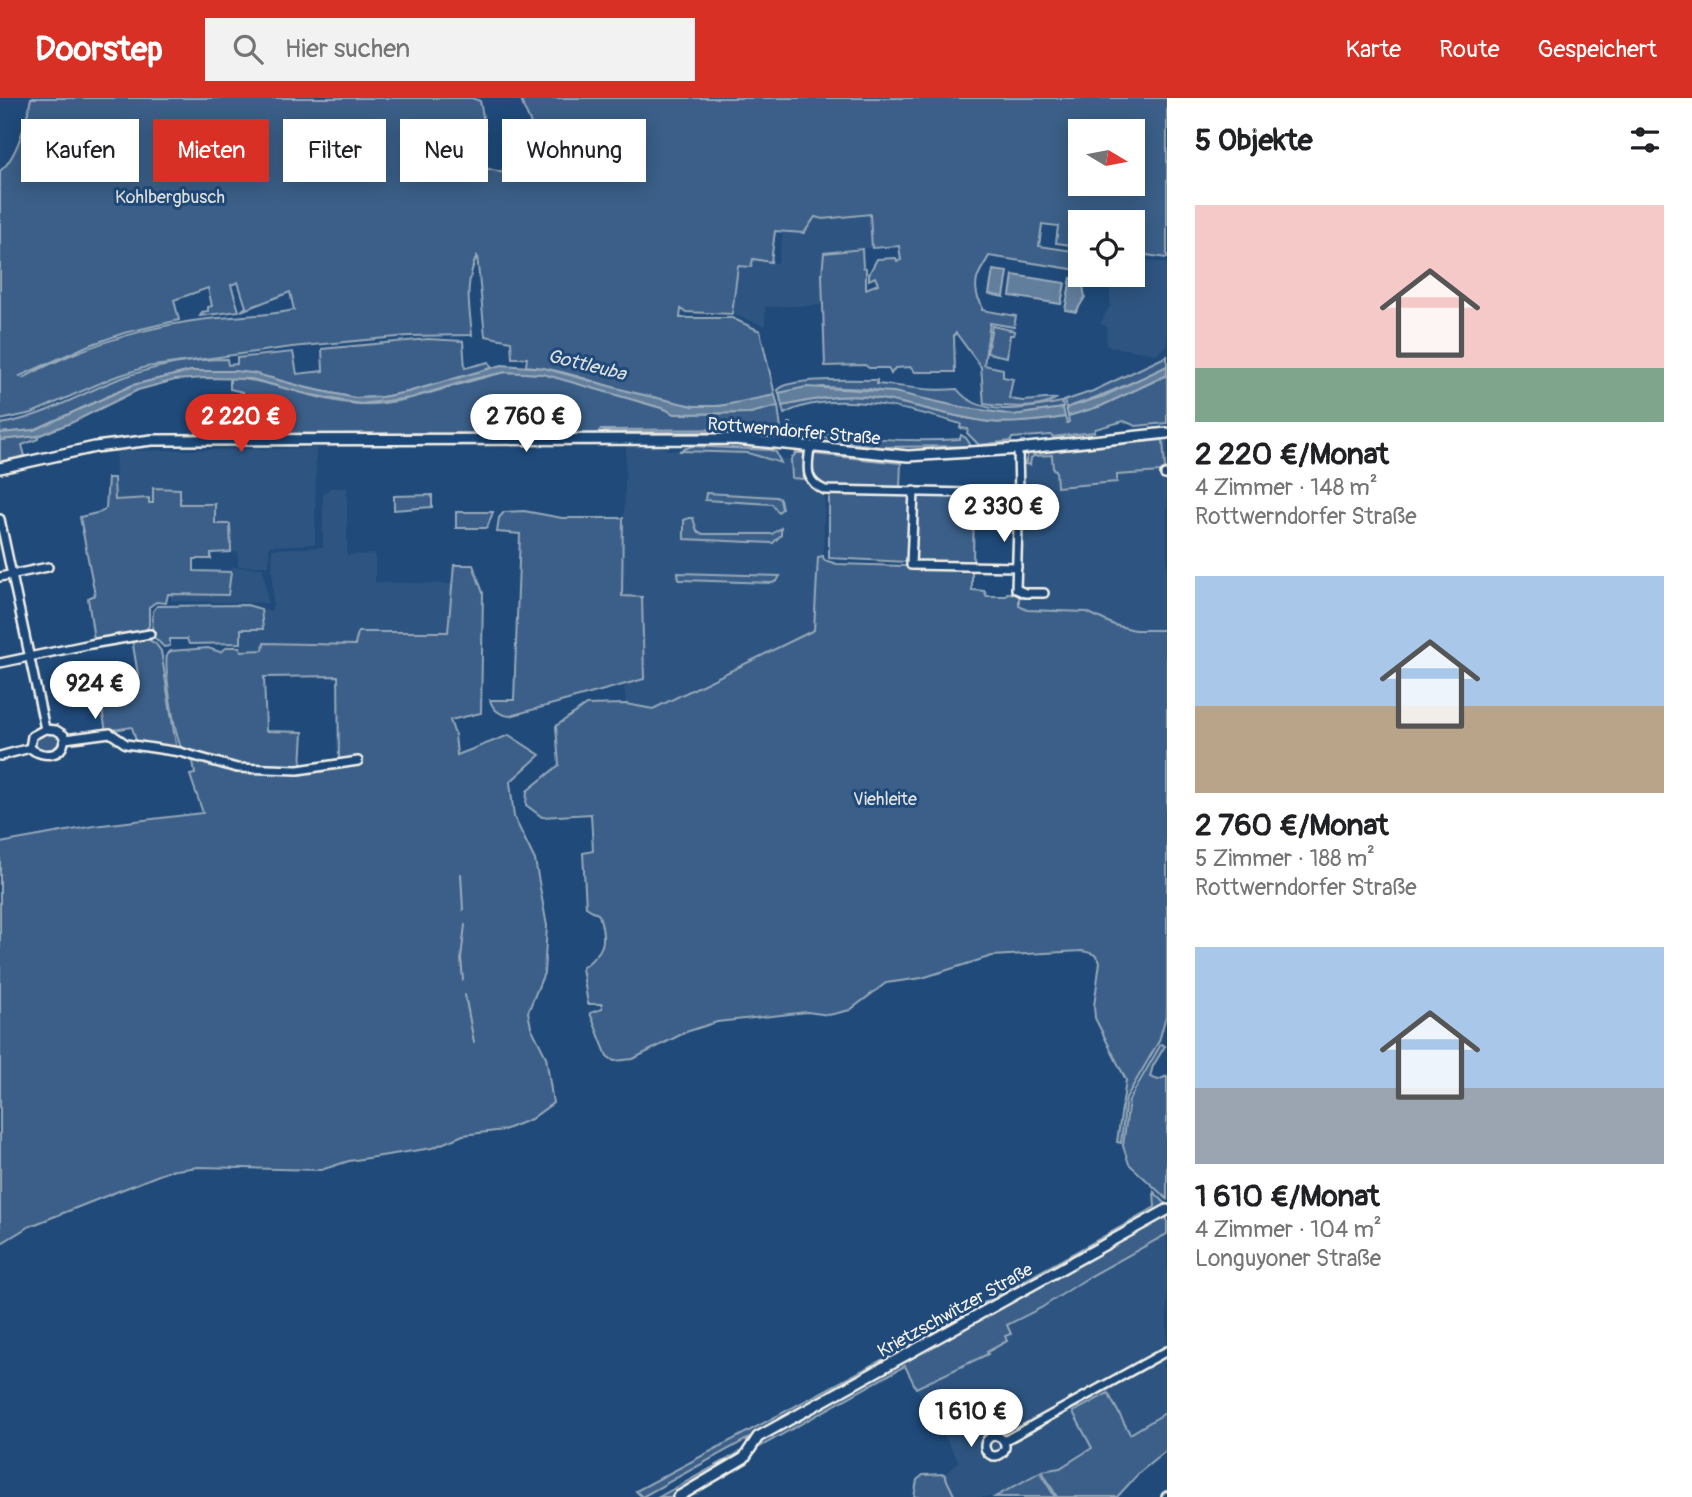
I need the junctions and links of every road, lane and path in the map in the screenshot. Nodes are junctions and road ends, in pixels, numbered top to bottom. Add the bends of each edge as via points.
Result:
1 (1167, 434) edge
2 (810, 447) junction
3 (1018, 449) junction
4 (0, 468) edge
5 (914, 491) junction
6 (1019, 494) junction
7 (0, 519) edge
8 (48, 566) dead end
9 (1017, 567) junction
10 (12, 575) junction
11 (0, 577) edge
12 (1044, 593) dead end
13 (150, 634) dead end
14 (29, 656) junction
15 (0, 663) edge
16 (45, 729) junction
17 (65, 739) junction
18 (30, 748) junction
19 (0, 755) edge
20 (358, 761) dead end
21 (1167, 1210) edge
22 (1167, 1351) edge
23 (1004, 1441) dead end
24 (678, 1497) edge

1 - 3 main road, Rottwerndorfer Straße
2 - 3 main road, Rottwerndorfer Straße via 908,456
2 - 4 main road, Rottwerndorfer Straße via 734,439 164,440 95,447
2 - 5 street via 808,474 813,484 825,490
3 - 6 street
5 - 6 street
5 - 9 street via 911,565
6 - 9 street
7 - 10 street
8 - 10 street
9 - 12 street via 1016,589
10 - 11 street
10 - 14 street
13 - 14 street
14 - 15 street
14 - 16 street
16 - 17 street via 58,731
16 - 18 street via 32,736
17 - 18 street via 63,747 50,755
17 - 20 street via 110,733 133,746 180,752 237,768 299,770
18 - 19 street
21 - 24 main road, Krietzschwitzer Straße via 758,1437 744,1458
22 - 23 street

